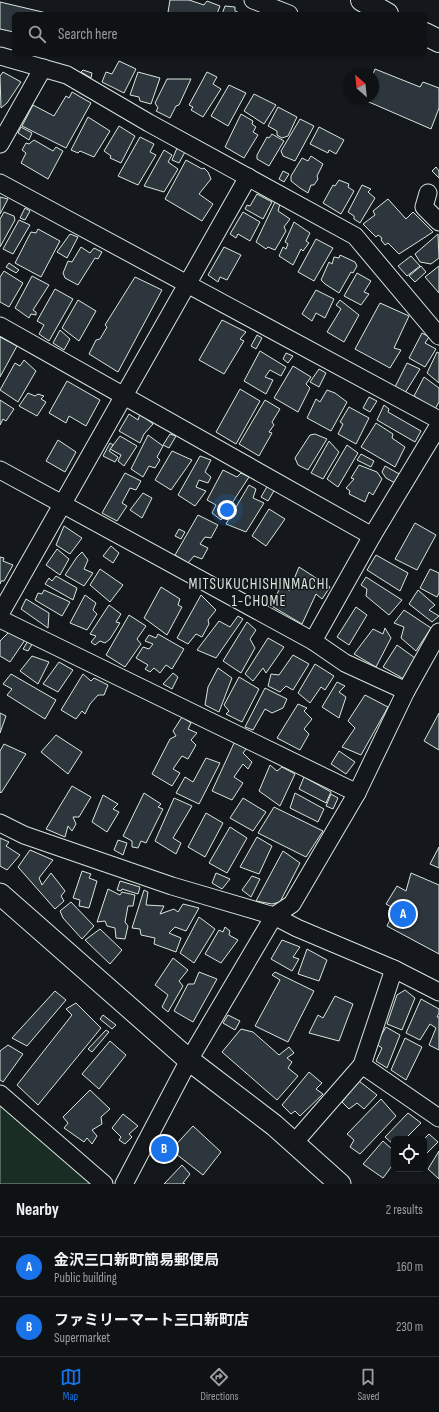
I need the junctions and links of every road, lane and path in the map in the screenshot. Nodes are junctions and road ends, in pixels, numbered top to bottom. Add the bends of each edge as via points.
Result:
1 (253, 0) edge
2 (362, 0) edge
3 (284, 12) edge
4 (383, 12) edge
5 (427, 35) edge
6 (439, 41) edge
7 (0, 56) edge
8 (43, 68) junction
9 (0, 144) edge
10 (248, 177) junction
11 (0, 183) edge
12 (428, 193) dead end
13 (439, 222) edge
14 (187, 284) junction
15 (0, 326) edge
16 (439, 336) edge
17 (124, 396) junction
18 (439, 420) edge
19 (439, 425) edge
20 (0, 470) edge
21 (62, 504) junction
22 (372, 536) junction
23 (0, 614) edge
24 (0, 619) edge
25 (439, 632) edge
26 (313, 641) junction
27 (406, 691) junction
28 (357, 793) junction
29 (0, 823) edge
30 (0, 894) edge
31 (274, 916) junction
32 (394, 969) junction
33 (439, 992) edge
34 (189, 1060) junction
35 (362, 1065) junction
36 (0, 1094) edge
37 (439, 1118) edge
38 (294, 1143) junction
39 (104, 1184) edge
40 (124, 1184) edge
41 (340, 1184) edge

1 - 3 street
2 - 4 main road
5 - 6 main road
7 - 8 street
8 - 9 street
8 - 10 street via 67,75
10 - 14 street
10 - 16 street via 355,236
11 - 14 street
12 - 13 street via 424,206
14 - 17 street
14 - 18 street
15 - 17 street
17 - 21 street
17 - 22 street
19 - 22 street
20 - 21 street
21 - 23 street
21 - 26 street
22 - 26 street
24 - 28 street
25 - 27 street
26 - 27 street via 345,662
27 - 28 street
28 - 31 street via 292,904
29 - 31 street via 24,835 165,884
30 - 34 street
31 - 32 street
31 - 34 street
32 - 33 street
32 - 35 street
34 - 38 street
34 - 40 street
35 - 37 street
35 - 38 street
36 - 39 street
38 - 41 street

